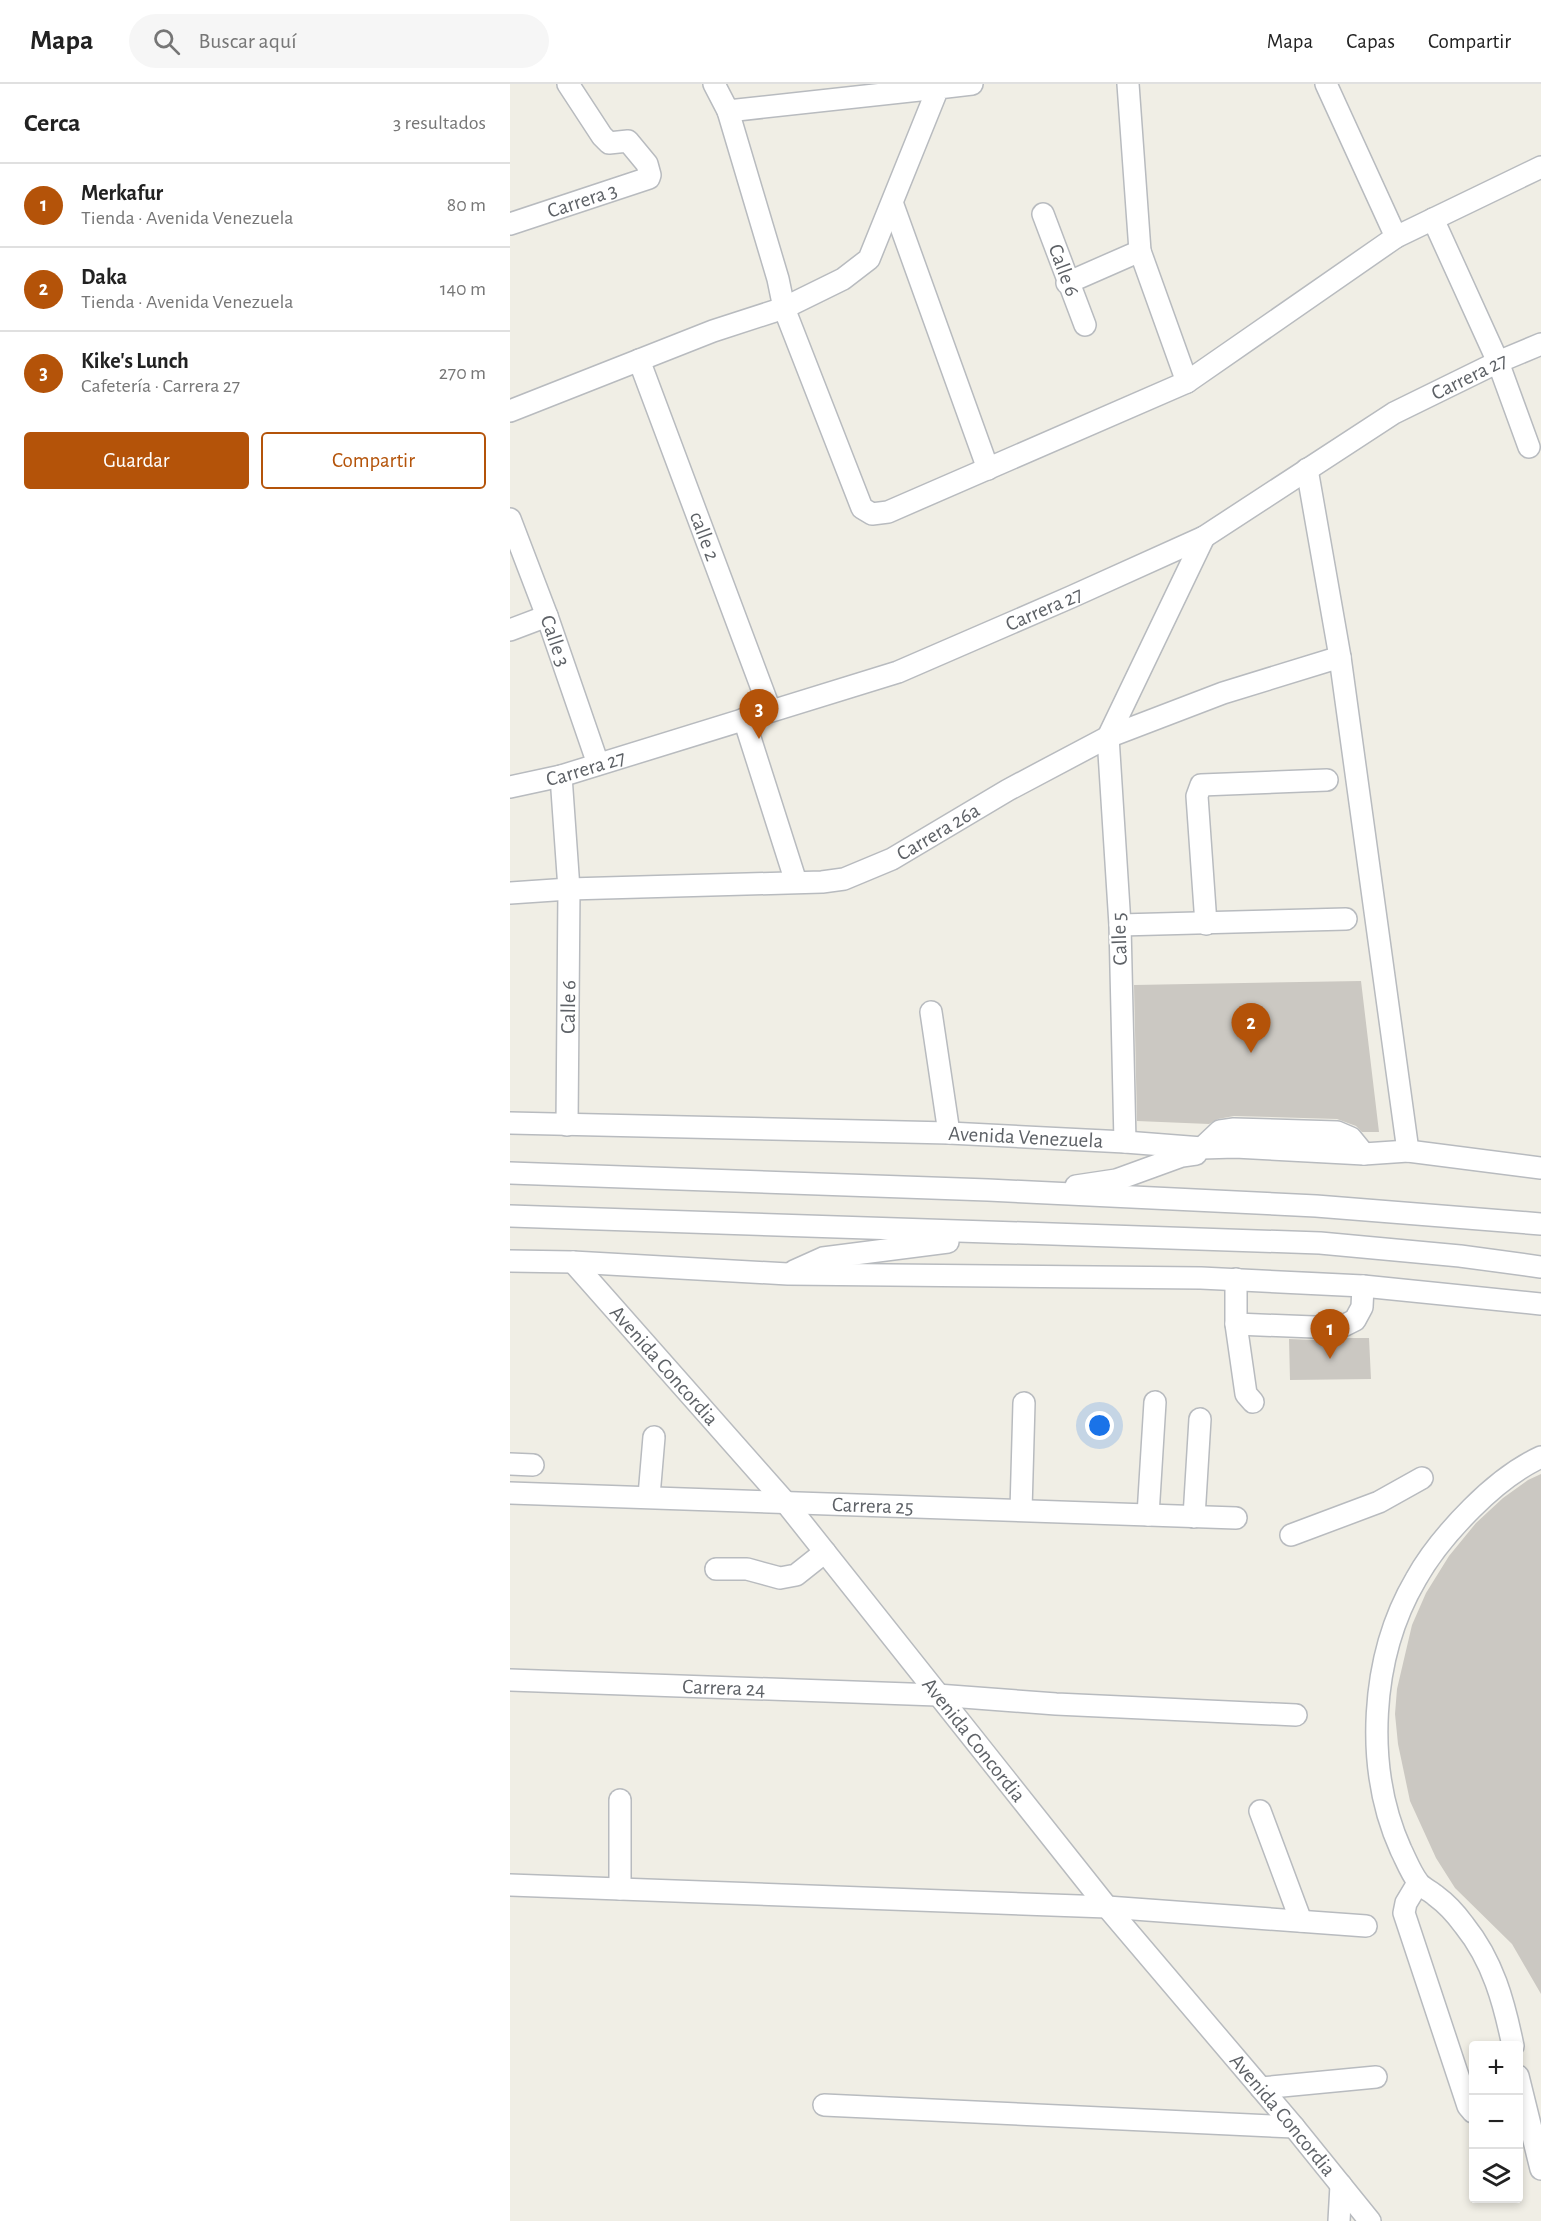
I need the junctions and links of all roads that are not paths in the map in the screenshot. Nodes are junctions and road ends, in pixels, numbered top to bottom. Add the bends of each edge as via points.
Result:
1 (568, 84) edge
2 (714, 84) edge
3 (972, 84) edge
4 (1128, 84) edge
5 (1326, 84) edge
6 (938, 88) junction
7 (728, 111) junction
8 (1541, 167) edge
9 (893, 205) junction
10 (1043, 214) dead end
11 (1433, 219) junction
12 (511, 221) edge
13 (1396, 237) junction
14 (1140, 251) junction
15 (1067, 283) junction
16 (784, 308) junction
17 (1085, 325) dead end
18 (1541, 344) edge
19 (639, 360) junction
20 (1498, 362) junction
21 (1187, 382) junction
22 (510, 411) edge
23 (1529, 447) dead end
24 (988, 469) junction
25 (1307, 469) junction
26 (510, 519) edge
27 (1204, 537) junction
28 (547, 616) junction
29 (510, 630) edge
30 (1340, 657) junction
31 (770, 710) junction
32 (744, 718) junction
33 (1108, 737) junction
34 (598, 764) junction
35 (561, 776) junction
36 (1327, 780) dead end
37 (510, 787) edge
38 (796, 882) junction
39 (569, 889) junction
40 (510, 893) edge
41 (1346, 919) dead end
42 (1206, 924) junction
43 (1119, 926) junction
44 (931, 1012) dead end
45 (510, 1123) edge
46 (567, 1125) junction
47 (949, 1133) junction
48 (1125, 1142) junction
49 (1235, 1147) junction
50 (1202, 1148) junction
51 (1408, 1151) junction
52 (1364, 1154) junction
53 (1541, 1168) edge
54 (510, 1173) edge
55 (1031, 1192) junction
56 (510, 1216) edge
57 (1541, 1224) edge
58 (997, 1233) junction
59 (510, 1261) edge
60 (573, 1262) junction
61 (1541, 1267) edge
62 (788, 1274) junction
63 (1236, 1279) junction
64 (1363, 1286) junction
65 (1539, 1309) edge
66 (1236, 1324) junction
67 (1155, 1402) dead end
68 (1253, 1402) dead end
69 (1024, 1403) dead end
70 (1200, 1419) dead end
71 (654, 1437) dead end
72 (1541, 1457) edge
73 (510, 1464) edge
74 (533, 1465) dead end
75 (1422, 1478) dead end
76 (510, 1492) edge
77 (649, 1496) junction
78 (786, 1503) junction
79 (1021, 1510) junction
80 (1148, 1515) junction
81 (1194, 1517) junction
82 (1236, 1518) dead end
83 (1291, 1535) dead end
84 (825, 1552) junction
85 (716, 1569) dead end
86 (510, 1680) edge
87 (938, 1695) junction
88 (1296, 1715) dead end
89 (620, 1800) dead end
90 (1260, 1811) dead end
91 (1418, 1883) junction
92 (510, 1885) edge
93 (620, 1889) junction
94 (1107, 1906) junction
95 (1301, 1921) junction
96 (1366, 1926) dead end
97 (1512, 2041) edge
98 (1376, 2077) dead end
99 (1261, 2088) junction
100 (1521, 2095) edge
101 (824, 2105) dead end
102 (1469, 2107) edge
103 (1524, 2121) edge
104 (1294, 2127) junction
105 (1541, 2169) edge
106 (1341, 2185) junction
107 (1339, 2221) edge
108 (1370, 2221) edge

1 - 12 street, Carrera 3 via 609,143 628,141 647,164 649,178
2 - 7 street
3 - 6 street
4 - 14 street
5 - 13 street
6 - 7 street
6 - 9 street
7 - 16 street
8 - 11 street
9 - 16 street via 869,259 843,279
9 - 24 street
10 - 15 street, Calle 6
11 - 13 street
11 - 20 street
13 - 21 street
14 - 15 street
14 - 21 street
15 - 17 street, Calle 6
16 - 19 street
16 - 24 street via 862,508 872,514 888,512
18 - 20 street, Carrera 27
19 - 22 street
19 - 31 street, calle 2
20 - 23 street
20 - 25 street, Carrera 27 via 1394,413
21 - 24 street
25 - 27 street, Carrera 27
25 - 30 street
26 - 28 street, Calle 3
27 - 31 street, Carrera 27 via 898,672
27 - 33 street
28 - 29 street
28 - 34 street, Calle 3
30 - 33 street, Carrera 26a via 1223,693
30 - 51 street
31 - 32 street, Carrera 27
32 - 34 street, Carrera 27
32 - 38 street
33 - 38 street, Carrera 26a via 1008,790 892,859 844,879
33 - 43 street, Calle 5
34 - 35 street, Carrera 27
35 - 37 street, Carrera 27
35 - 39 street, Calle 6
36 - 42 street via 1201,784 1197,796
38 - 39 street, Carrera 26a
39 - 40 street, Carrera 26a
39 - 46 street, Calle 6
41 - 42 street
42 - 43 street
43 - 48 street, Calle 5
44 - 47 street
45 - 46 street, Avenida Venezuela
46 - 47 street, Avenida Venezuela
47 - 48 street, Avenida Venezuela
48 - 50 street, Avenida Venezuela
49 - 50 street, Avenida Venezuela
49 - 52 street, Avenida Venezuela
49 - 55 street via 1182,1156 1116,1180
50 - 52 street via 1220,1131 1234,1129 1337,1132 1351,1138
51 - 52 street, Avenida Venezuela
51 - 53 street, Avenida Venezuela
54 - 55 street
55 - 57 street via 1316,1206
56 - 58 street
58 - 61 street via 1320,1243
58 - 62 street via 823,1258
59 - 60 street
60 - 62 street
60 - 78 street, Avenida Concordia
62 - 63 street
63 - 64 street
63 - 66 street
64 - 65 street
64 - 66 street via 1362,1307 1354,1320 1339,1328
66 - 68 street via 1246,1394
67 - 80 street
69 - 79 street
70 - 81 street
71 - 77 street
72 - 91 street via 1494,1487 1449,1531 1415,1580 1392,1636 1378,1713 1382,1785 1394,1832
73 - 74 street
75 - 83 street via 1379,1502
76 - 77 street, Carrera 25
77 - 78 street, Carrera 25
78 - 79 street, Carrera 25
78 - 84 street, Avenida Concordia
79 - 80 street, Carrera 25
80 - 81 street, Carrera 25
81 - 82 street, Carrera 25
84 - 85 street via 796,1575 780,1578 747,1569
84 - 87 street, Avenida Concordia
86 - 87 street, Carrera 24
87 - 88 street, Carrera 24
87 - 94 street, Avenida Concordia
89 - 93 street
90 - 95 street
91 - 97 street via 1437,1896 1477,1942 1498,1984
91 - 102 street via 1404,1913
92 - 93 street
93 - 94 street
94 - 95 street
94 - 99 street, Avenida Concordia
95 - 96 street
98 - 99 street
99 - 104 street, Avenida Concordia
100 - 103 street
101 - 104 street
103 - 105 street
104 - 106 street, Avenida Concordia
106 - 107 street
106 - 108 street, Avenida Concordia

